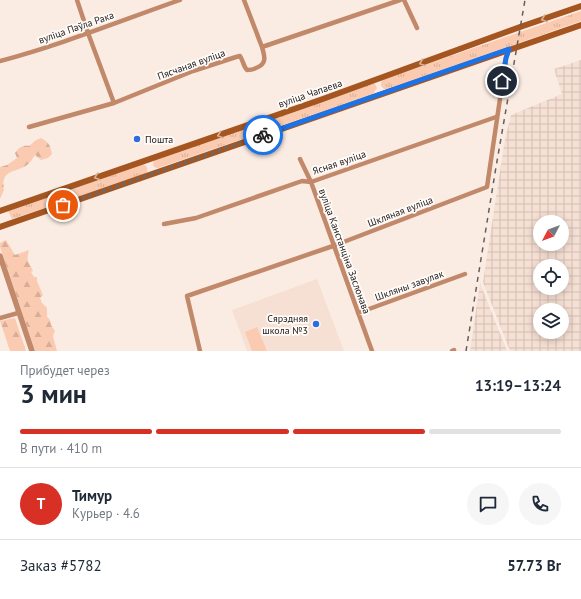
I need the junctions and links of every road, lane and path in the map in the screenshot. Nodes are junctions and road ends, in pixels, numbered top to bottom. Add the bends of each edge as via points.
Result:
1 (77, 0) edge
2 (180, 0) edge
3 (244, 0) edge
4 (400, 0) edge
5 (404, 0) edge
6 (581, 6) edge
7 (581, 24) edge
8 (417, 28) dead end
9 (88, 33) junction
10 (262, 47) junction
11 (509, 49) junction
12 (0, 61) edge
13 (114, 103) junction
14 (496, 118) junction
15 (29, 127) dead end
16 (300, 159) dead end
17 (148, 160) junction
18 (153, 173) junction
19 (310, 182) junction
20 (0, 210) edge
21 (164, 224) dead end
22 (0, 227) edge
23 (333, 246) junction
24 (0, 256) edge
25 (466, 274) dead end
26 (18, 313) junction
27 (358, 313) junction
28 (0, 318) edge
29 (32, 351) edge
30 (200, 351) edge
31 (372, 351) edge

1 - 9 street
2 - 9 street, вуліца Паўла Рака
3 - 10 street
4 - 10 street
5 - 8 street
6 -> 17 main road, вуліца Чапаева
7 - 11 main road
9 - 12 street, вуліца Паўла Рака
9 - 13 street
10 - 13 street, Пясчаная вуліца via 265,58 260,67 247,70 240,56 192,71
11 - 14 street, Шкляная вуліца
11 - 18 main road
13 - 15 street, Пясчаная вуліца
14 - 19 street, Ясная вуліца
14 - 23 street, Шкляная вуліца via 487,187
16 - 19 street, вуліца Канстанціна Заслонава
17 - 18 main road
17 -> 20 main road, вуліца Чапаева
18 - 22 main road
19 - 21 street, Ясная вуліца via 302,181 196,218
19 - 23 street, вуліца Канстанціна Заслонава
23 - 27 street, вуліца Канстанціна Заслонава
23 - 30 street, Шкляная вуліца via 187,296
24 - 26 street
25 - 27 street, Шкляны завулак
26 - 28 street
26 - 29 street
27 - 31 street, вуліца Канстанціна Заслонава

